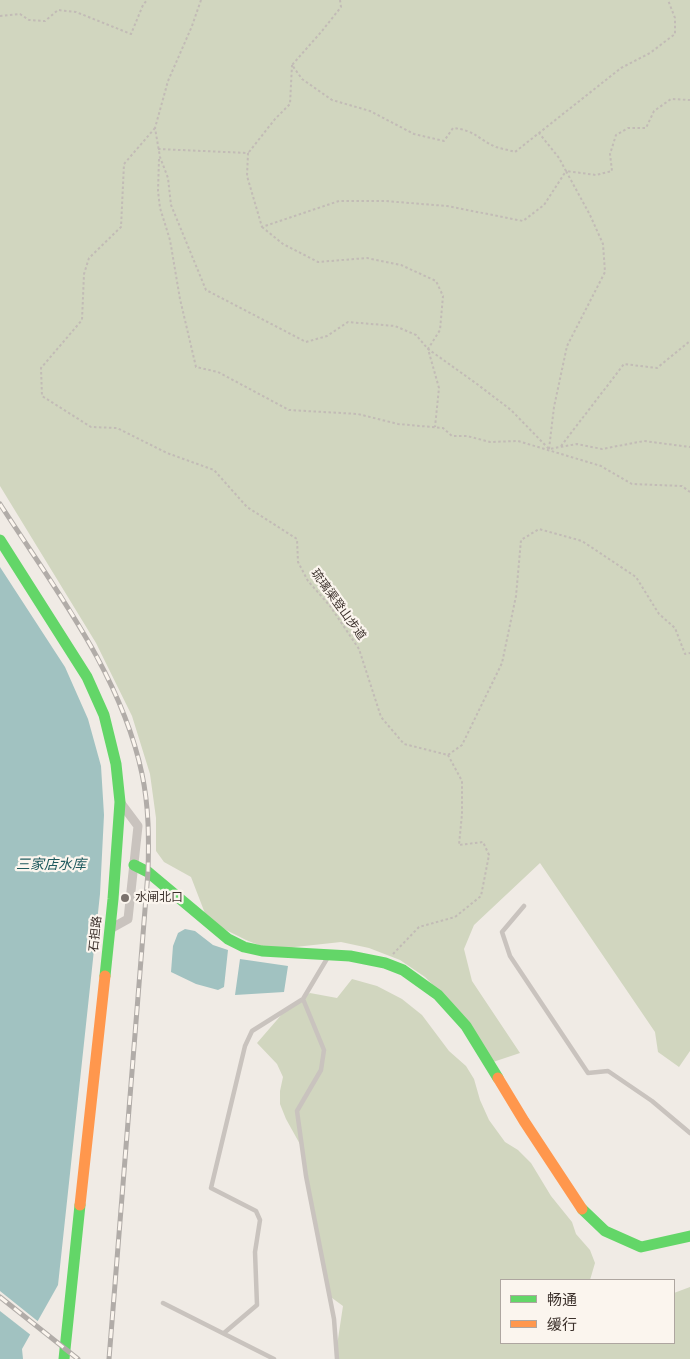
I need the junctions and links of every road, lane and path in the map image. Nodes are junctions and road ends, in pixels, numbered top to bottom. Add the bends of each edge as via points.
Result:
1 (147, 0) edge
2 (201, 0) edge
3 (340, 0) edge
4 (668, 0) edge
5 (0, 16) edge
6 (292, 65) junction
7 (690, 100) edge
8 (155, 128) junction
9 (539, 133) junction
10 (158, 149) junction
11 (248, 153) junction
12 (160, 157) junction
13 (566, 171) junction
14 (262, 227) junction
15 (690, 341) edge
16 (428, 349) junction
17 (435, 427) junction
18 (561, 447) junction
19 (690, 447) edge
20 (549, 450) junction
21 (690, 492) edge
22 (0, 540) edge
23 (690, 653) edge
24 (448, 755) junction
25 (120, 802) junction
26 (134, 865) junction
27 (524, 906) dead end
28 (110, 929) junction
29 (330, 954) junction
30 (385, 963) junction
31 (304, 999) junction
32 (690, 1133) edge
33 (690, 1236) edge
34 (162, 1303) dead end
35 (224, 1333) junction
36 (64, 1359) edge
37 (274, 1359) edge
38 (337, 1359) edge

1 - 5 path via 131,34 76,12 58,10 45,21 29,20 20,14
2 - 8 path via 168,81
3 - 6 path via 341,6
4 - 9 path via 675,18 675,34 650,53 621,68
6 - 9 path via 302,79 332,100 370,111 414,134 444,141 453,128 463,129 495,146 515,152
6 - 11 path via 290,104
7 - 13 path via 671,99 654,111 646,128 628,128 616,135 610,154 612,171 596,175
8 - 10 path
8 - 24 path, 琉璃渠登山步道 via 124,164 121,227 89,258 84,274 82,320 41,368 42,396 92,427 117,428 167,453 214,470 247,507 297,539 298,562 308,581 330,606 359,649 381,717 404,744
9 - 13 path
10 - 11 path
10 - 12 path
11 - 14 path via 246,176
12 - 16 path via 168,178 170,205 206,290 306,342 327,336 348,322 395,326 416,335
12 - 17 path via 160,208 170,240 196,367 218,372 289,410 358,414 398,424
13 - 14 path via 544,205 523,221 447,206 339,201
13 - 20 path via 603,244 605,272 567,346
14 - 16 path via 283,244 318,262 367,258 401,265 436,282 443,296 440,330
15 - 18 path via 657,368 624,364
16 - 17 path via 439,388
16 - 20 path via 511,410
17 - 20 path via 443,428 452,436 490,442 518,441
18 - 19 path via 577,444 602,449 644,441
18 - 20 path
20 - 21 path via 600,466 632,484 682,486
22 - 25 main road, 石担路 via 87,677 104,715 116,764
23 - 24 path via 685,654 675,628 659,614 636,576 582,541 539,529 521,540 516,596 502,663 462,745
24 - 30 path via 462,781 459,845 483,842 489,855 480,896 456,916 419,927
25 - 26 street via 138,826
25 - 28 main road, 石担路
26 - 28 street via 128,919
26 - 29 main road via 148,872 228,939 244,948
27 - 32 lane via 502,932 510,956 588,1073 608,1071 652,1101
28 - 36 main road, 石担路
29 - 30 main road
29 - 31 lane
30 - 33 main road via 403,970 438,995 466,1026 583,1210 604,1231 641,1247
31 - 35 lane via 252,1031 245,1046 211,1188 256,1211 260,1220 256,1252 257,1305
31 - 38 lane via 324,1050 321,1070 297,1111 334,1320
34 - 35 lane
35 - 37 lane

